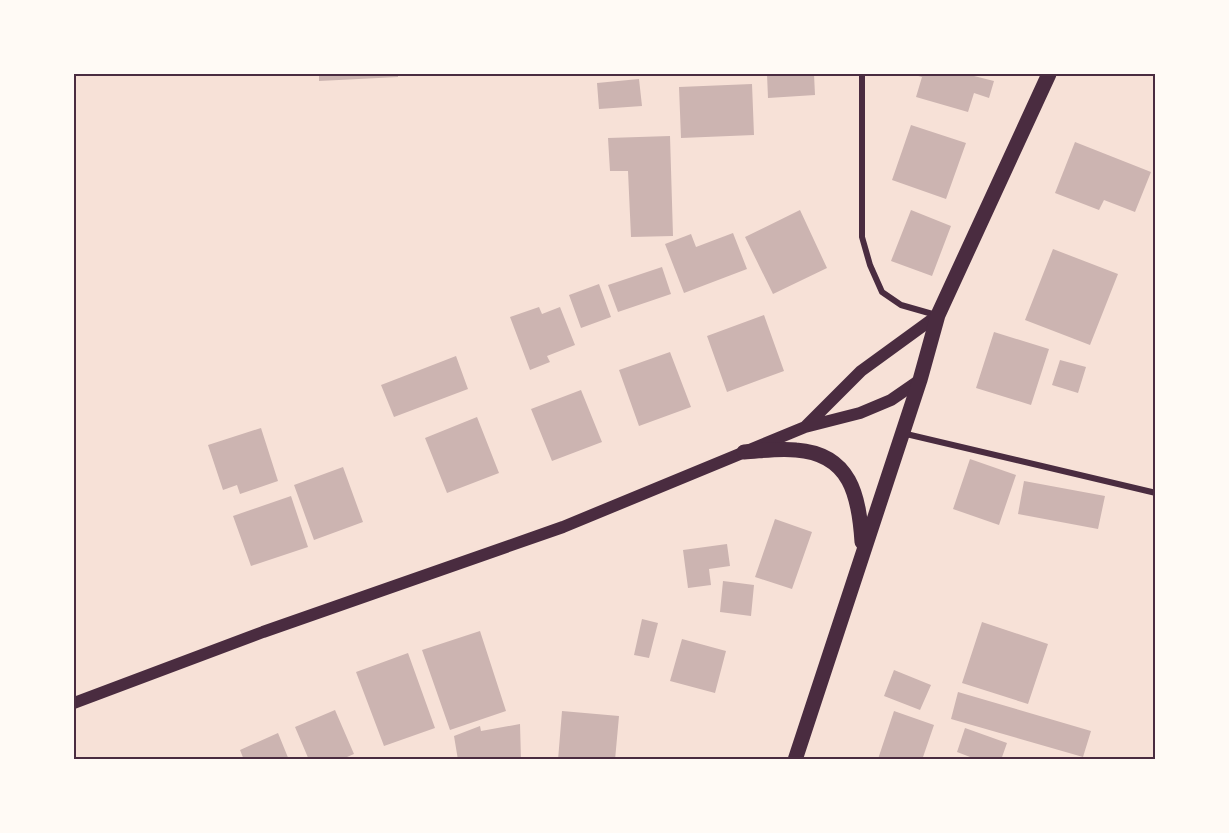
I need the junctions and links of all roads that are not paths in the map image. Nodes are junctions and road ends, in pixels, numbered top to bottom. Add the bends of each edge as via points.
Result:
1 (862, 74) edge
2 (1049, 74) edge
3 (938, 315) junction
4 (920, 380) junction
5 (805, 427) junction
6 (901, 433) junction
7 (744, 452) junction
8 (1155, 494) edge
9 (862, 551) junction
10 (74, 704) edge
11 (795, 759) edge

1 - 3 street via 862,237 870,265 882,292 901,305
2 - 3 main road
3 - 4 main road
3 - 5 main road via 861,371
4 - 5 main road via 891,400 860,413
4 - 6 main road
5 - 7 main road
6 - 8 street
6 - 9 main road
7 - 9 main road via 794,449 812,452 842,468 860,510
7 - 10 main road via 563,527 263,632
9 - 11 main road

